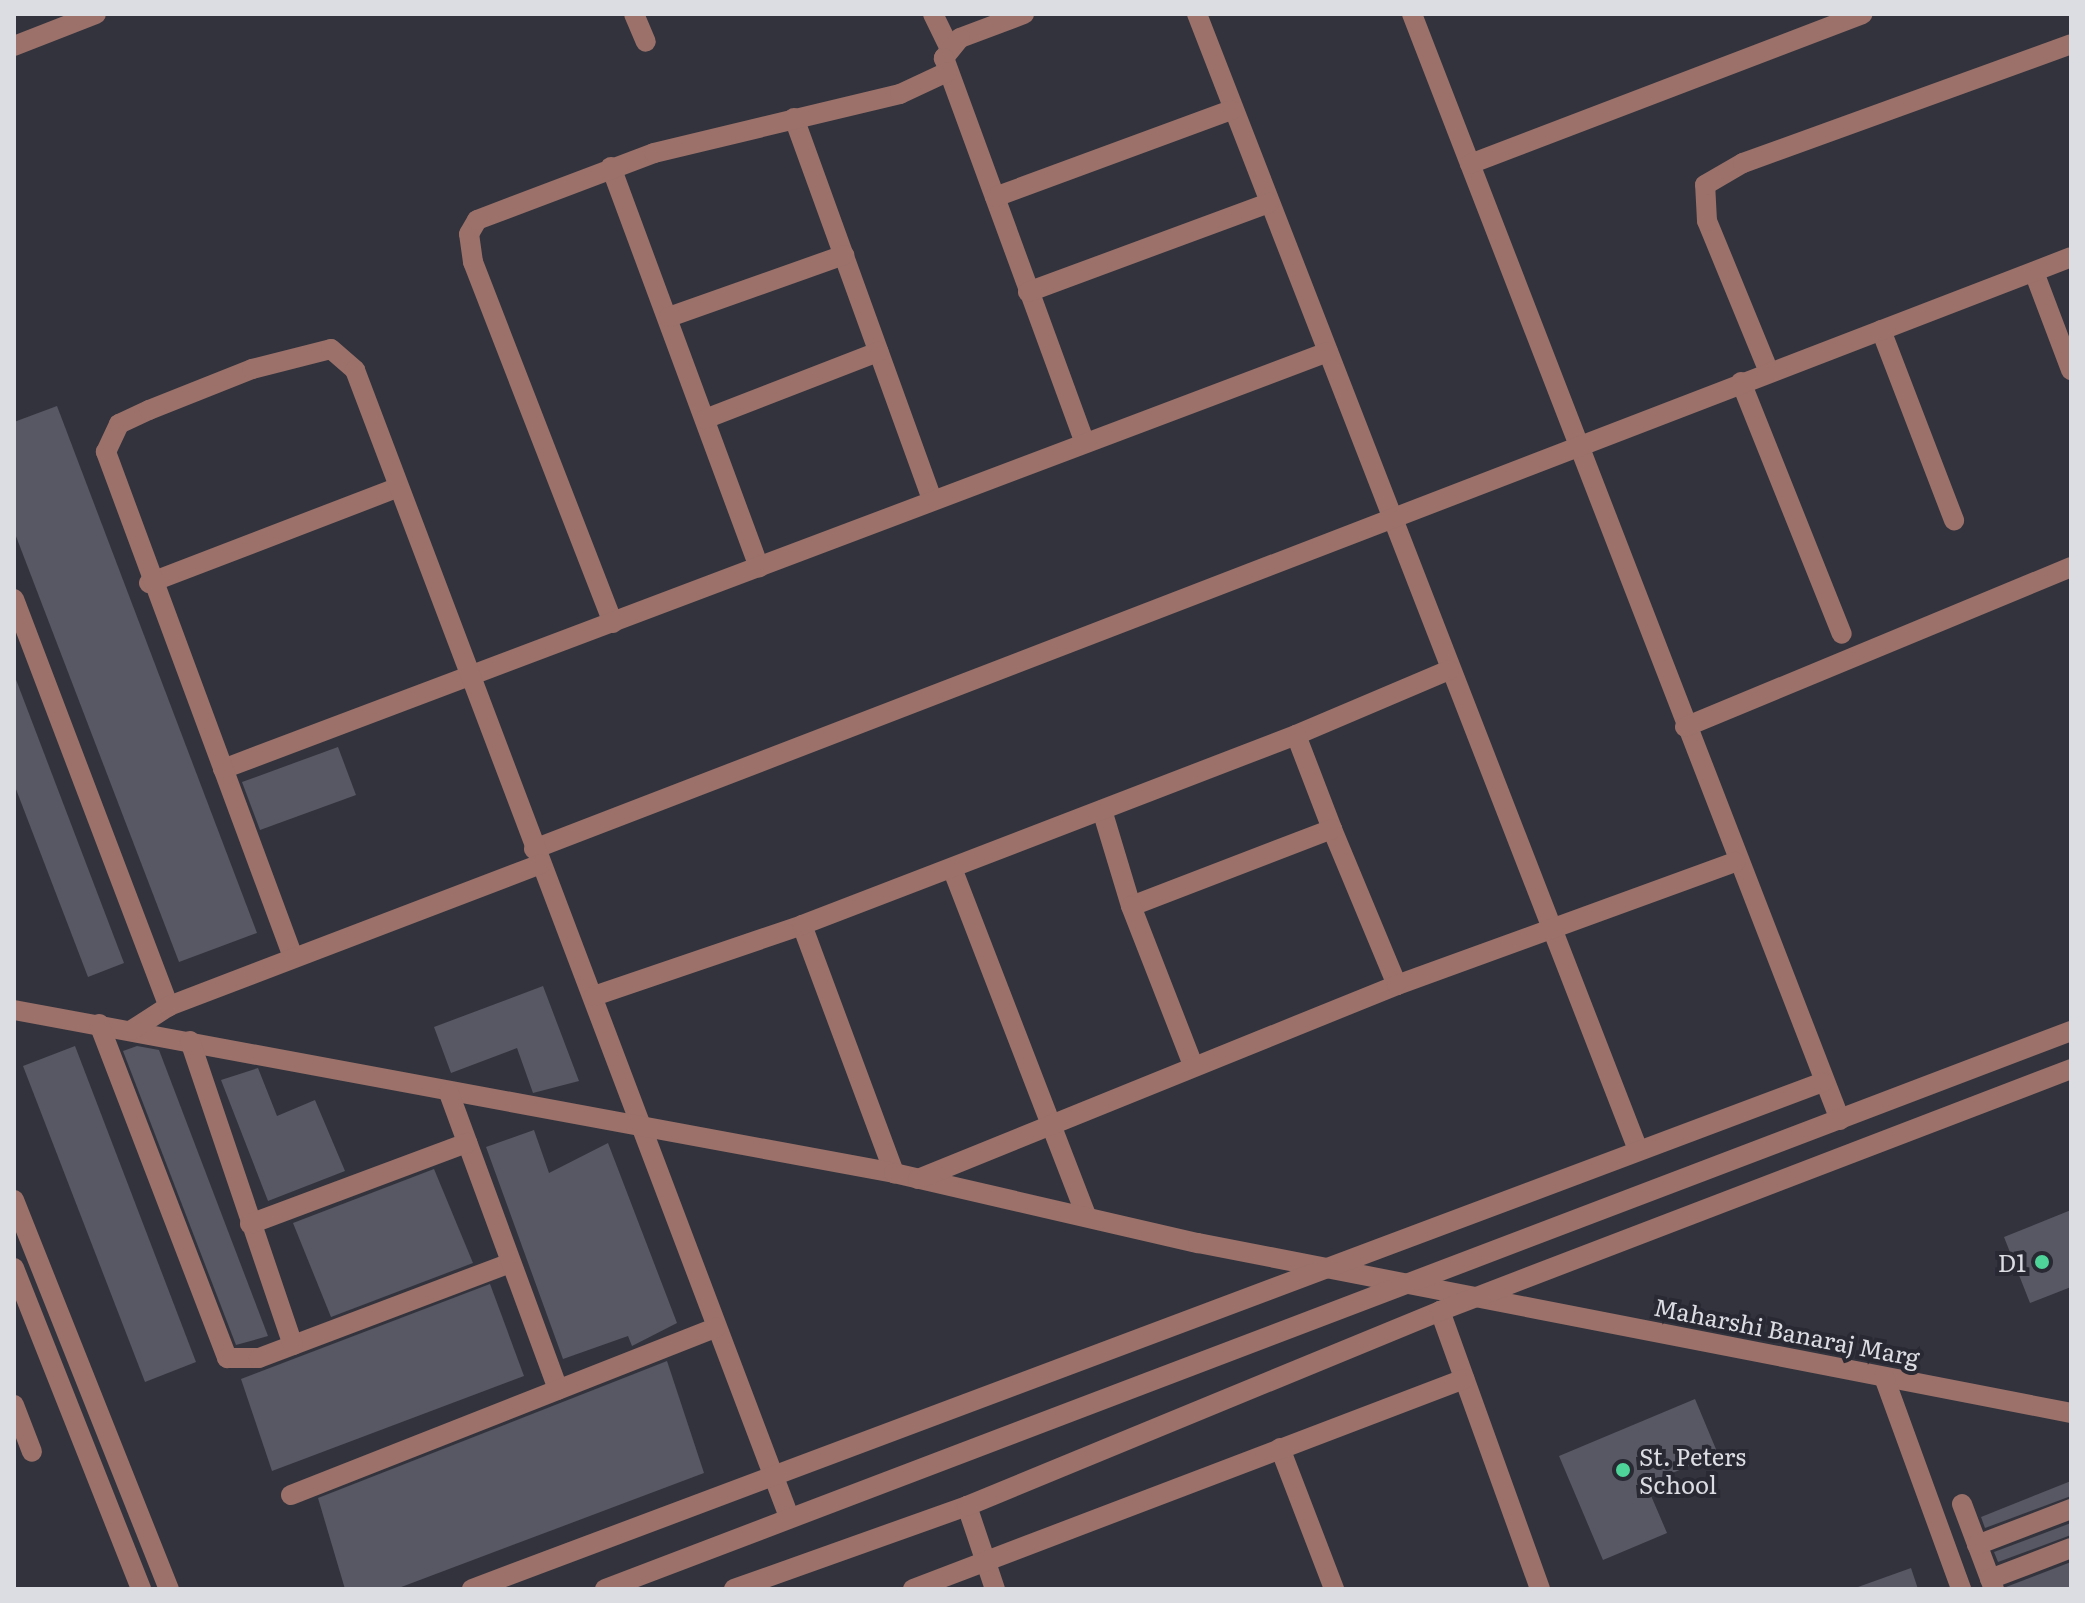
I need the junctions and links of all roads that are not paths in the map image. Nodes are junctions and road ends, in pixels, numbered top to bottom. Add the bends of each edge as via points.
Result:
1 (96, 14) edge
2 (634, 14) edge
3 (933, 14) edge
4 (1024, 14) edge
5 (1197, 14) edge
6 (1412, 14) edge
7 (1862, 14) edge
8 (646, 42) dead end
9 (2071, 44) edge
10 (948, 45) junction
11 (14, 46) edge
12 (947, 72) junction
13 (1231, 110) junction
14 (794, 118) junction
15 (1470, 164) junction
16 (611, 167) junction
17 (995, 197) junction
18 (1269, 203) junction
19 (844, 255) junction
20 (2071, 257) edge
21 (2034, 272) junction
22 (1028, 292) junction
23 (669, 317) junction
24 (1881, 330) junction
25 (878, 352) junction
26 (1328, 352) junction
27 (2071, 370) edge
28 (1769, 372) junction
29 (1741, 382) junction
30 (705, 419) junction
31 (1084, 441) junction
32 (1579, 443) junction
33 (396, 488) junction
34 (932, 499) junction
35 (1389, 518) junction
36 (1954, 520) dead end
37 (759, 567) junction
38 (2071, 567) edge
39 (149, 583) junction
40 (14, 599) edge
41 (613, 623) junction
42 (1842, 634) dead end
43 (1449, 670) junction
44 (469, 678) junction
45 (1685, 727) junction
46 (1296, 735) junction
47 (223, 769) junction
48 (1102, 810) junction
49 (1332, 829) junction
50 (538, 856) junction
51 (1735, 862) junction
52 (952, 868) junction
53 (1131, 906) junction
54 (802, 925) junction
55 (1549, 927) junction
56 (293, 957) junction
57 (1397, 985) junction
58 (594, 996) junction
59 (169, 1006) junction
60 (14, 1010) edge
61 (99, 1024) junction
62 (132, 1030) junction
63 (2071, 1031) edge
64 (190, 1041) junction
65 (1193, 1065) junction
66 (2071, 1069) edge
67 (1823, 1082) junction
68 (449, 1093) junction
69 (1840, 1120) junction
70 (1050, 1124) junction
71 (644, 1130) junction
72 (467, 1143) junction
73 (1638, 1150) junction
74 (894, 1173) junction
75 (918, 1179) junction
76 (14, 1200) edge
77 (1087, 1217) junction
78 (250, 1224) junction
79 (510, 1263) junction
80 (1334, 1267) junction
81 (14, 1268) edge
82 (1415, 1282) junction
83 (1494, 1295) junction
84 (1440, 1311) junction
85 (716, 1328) junction
86 (293, 1345) junction
87 (1884, 1377) junction
88 (1464, 1379) junction
89 (558, 1390) junction
90 (14, 1405) edge
91 (2071, 1413) edge
92 (1280, 1448) junction
93 (32, 1452) dead end
94 (773, 1473) junction
95 (291, 1495) dead end
96 (1962, 1504) dead end
97 (967, 1506) junction
98 (2071, 1509) edge
99 (789, 1517) junction
100 (1977, 1545) junction
101 (2071, 1548) edge
102 (984, 1562) junction
103 (1992, 1584) edge
104 (141, 1589) edge
105 (169, 1589) edge
106 (472, 1589) edge
107 (605, 1589) edge
108 (734, 1589) edge
109 (913, 1589) edge
110 (995, 1589) edge
111 (1334, 1589) edge
112 (1540, 1589) edge
113 (1961, 1589) edge

1 - 11 street
2 - 8 street
3 - 10 street
4 - 10 street
5 - 13 street
6 - 15 street
7 - 15 street
9 - 28 street via 1743,163 1705,185 1707,221
10 - 12 street
12 - 14 street via 900,94
12 - 17 street
13 - 17 street
13 - 18 street
14 - 16 street
14 - 19 street
15 - 32 street
16 - 23 street
16 - 41 street via 477,220 468,243
17 - 22 street
18 - 22 street
18 - 26 street
19 - 23 street
19 - 25 street
20 - 21 street
21 - 24 street
21 - 27 street
22 - 31 street
23 - 30 street
24 - 28 street
24 - 36 street
25 - 30 street
25 - 34 street
26 - 31 street
26 - 35 street
28 - 29 street
29 - 32 street
29 - 42 street
30 - 37 street
31 - 34 street
32 - 35 street
32 - 45 street
33 - 39 street
33 - 39 street via 344,355 314,348 252,369 129,420 107,437 109,472
33 - 44 street
34 - 37 street
35 - 43 street
35 - 50 street
37 - 41 street
38 - 45 street
39 - 47 street
40 - 59 street
41 - 44 street
43 - 46 street
43 - 55 street
44 - 47 street
44 - 50 street
45 - 51 street
46 - 48 street
46 - 49 street
47 - 56 street
48 - 52 street
48 - 53 street
49 - 53 street
49 - 57 street
50 - 56 street
50 - 58 street
51 - 55 street
51 - 67 street
52 - 54 street
52 - 70 street
53 - 65 street
54 - 58 street
54 - 74 street
55 - 57 street
55 - 73 street
56 - 59 street
57 - 65 street
58 - 71 street
59 - 62 street
60 - 61 street, Maharshi Banaraj Marg
61 - 62 street, Maharshi Banaraj Marg
61 - 86 street via 221,1351 243,1363
62 - 64 street, Maharshi Banaraj Marg
63 - 69 street
64 - 68 street, Maharshi Banaraj Marg
64 - 78 street
65 - 70 street
66 - 83 street
67 - 69 street
67 - 73 street
68 - 71 street, Maharshi Banaraj Marg
68 - 72 street
69 - 82 street
70 - 75 street
70 - 77 street
71 - 74 street, Maharshi Banaraj Marg
71 - 85 street
72 - 78 street
72 - 79 street
73 - 80 street
74 - 75 street, Maharshi Banaraj Marg
75 - 77 street, Maharshi Banaraj Marg
76 - 105 street
77 - 80 street, Maharshi Banaraj Marg
78 - 86 street
79 - 86 street
79 - 89 street
80 - 82 street, Maharshi Banaraj Marg
80 - 94 street
81 - 104 street
82 - 83 street, Maharshi Banaraj Marg
82 - 99 street
83 - 84 street
83 - 87 street, Maharshi Banaraj Marg
84 - 88 street
84 - 97 street
85 - 89 street
85 - 94 street
87 - 91 street, Maharshi Banaraj Marg
87 - 113 street
88 - 92 street
88 - 112 street
89 - 95 street
90 - 93 street
92 - 102 street
92 - 111 street
94 - 99 street
94 - 106 street
96 - 100 street
97 - 102 street
97 - 108 street
98 - 100 street
99 - 107 street
100 - 103 street
101 - 103 street
102 - 109 street
102 - 110 street

